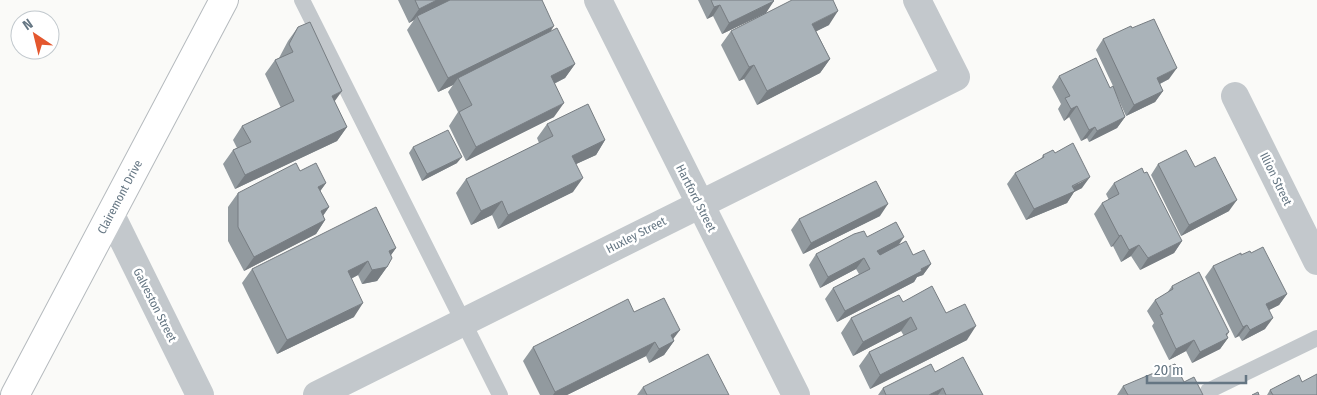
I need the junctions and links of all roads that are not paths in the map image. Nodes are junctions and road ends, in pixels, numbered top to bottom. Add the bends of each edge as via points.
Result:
1 (224, 0) edge
2 (302, 0) edge
3 (598, 0) edge
4 (917, 0) edge
5 (1235, 96) dead end
6 (700, 204) junction
7 (111, 215) junction
8 (1317, 261) edge
9 (462, 322) junction
10 (1317, 338) edge
11 (1208, 391) dead end
12 (14, 395) edge
13 (200, 395) edge
14 (317, 395) edge
15 (500, 395) edge
16 (796, 395) edge

1 - 7 main road, Clairemont Drive
2 - 9 lane
3 - 6 street, Hartford Street
4 - 6 street, Huxley Street via 956,77
5 - 8 street, Illion Street
6 - 9 street, Huxley Street
6 - 16 street, Hartford Street
7 - 12 main road, Clairemont Drive
7 - 13 street, Galveston Street
9 - 14 street, Huxley Street
9 - 15 lane
10 - 11 lane

